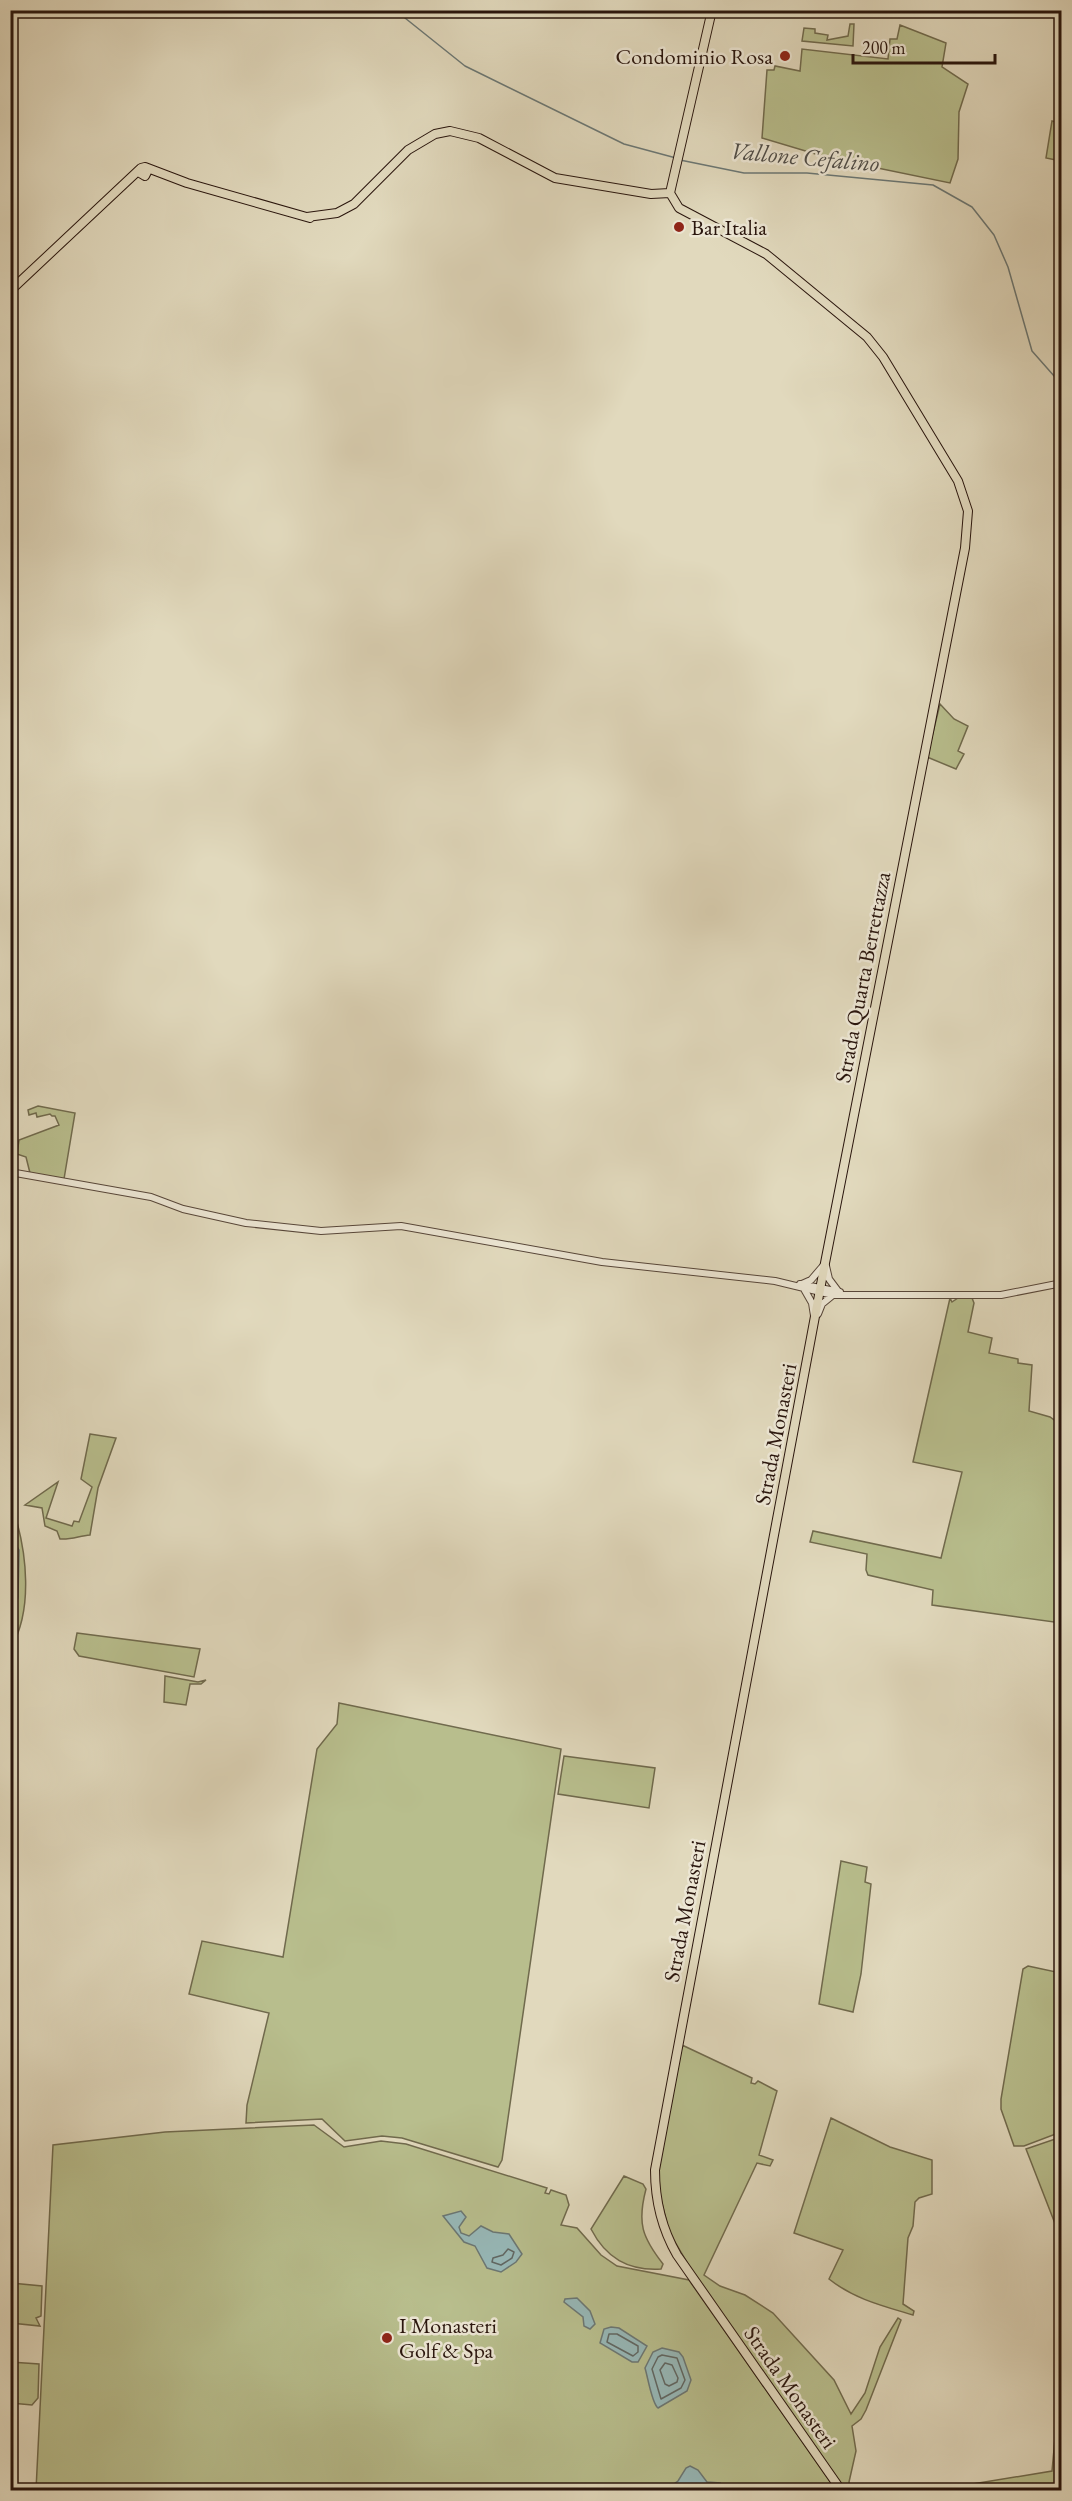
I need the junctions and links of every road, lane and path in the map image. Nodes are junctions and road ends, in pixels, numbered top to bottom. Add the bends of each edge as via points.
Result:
1 (712, 10) edge
2 (670, 193) junction
3 (10, 291) edge
4 (10, 1172) edge
5 (825, 1263) junction
6 (1062, 1283) edge
7 (803, 1287) junction
8 (820, 1290) junction
9 (836, 1293) junction
10 (814, 1323) junction
11 (841, 2490) edge

1 - 2 main road
2 - 3 main road via 651,194 555,178 479,138 450,131 422,140 366,198 351,210 327,218 307,217 144,173 120,186
2 - 5 main road, Strada Quarta Berrettazza via 679,208 766,254 867,337 958,481 968,511
4 - 7 street via 142,1195 236,1221 303,1230 401,1226 602,1262
5 - 7 street
5 - 8 main road, Strada Quarta Berrettazza
5 - 9 street
6 - 9 street via 1001,1295
7 - 8 street
7 - 10 street via 812,1303
8 - 9 street
8 - 10 main road, Strada Monasteri
9 - 10 street via 822,1305
10 - 11 main road, Strada Monasteri via 657,2156 655,2185 662,2223 677,2255

